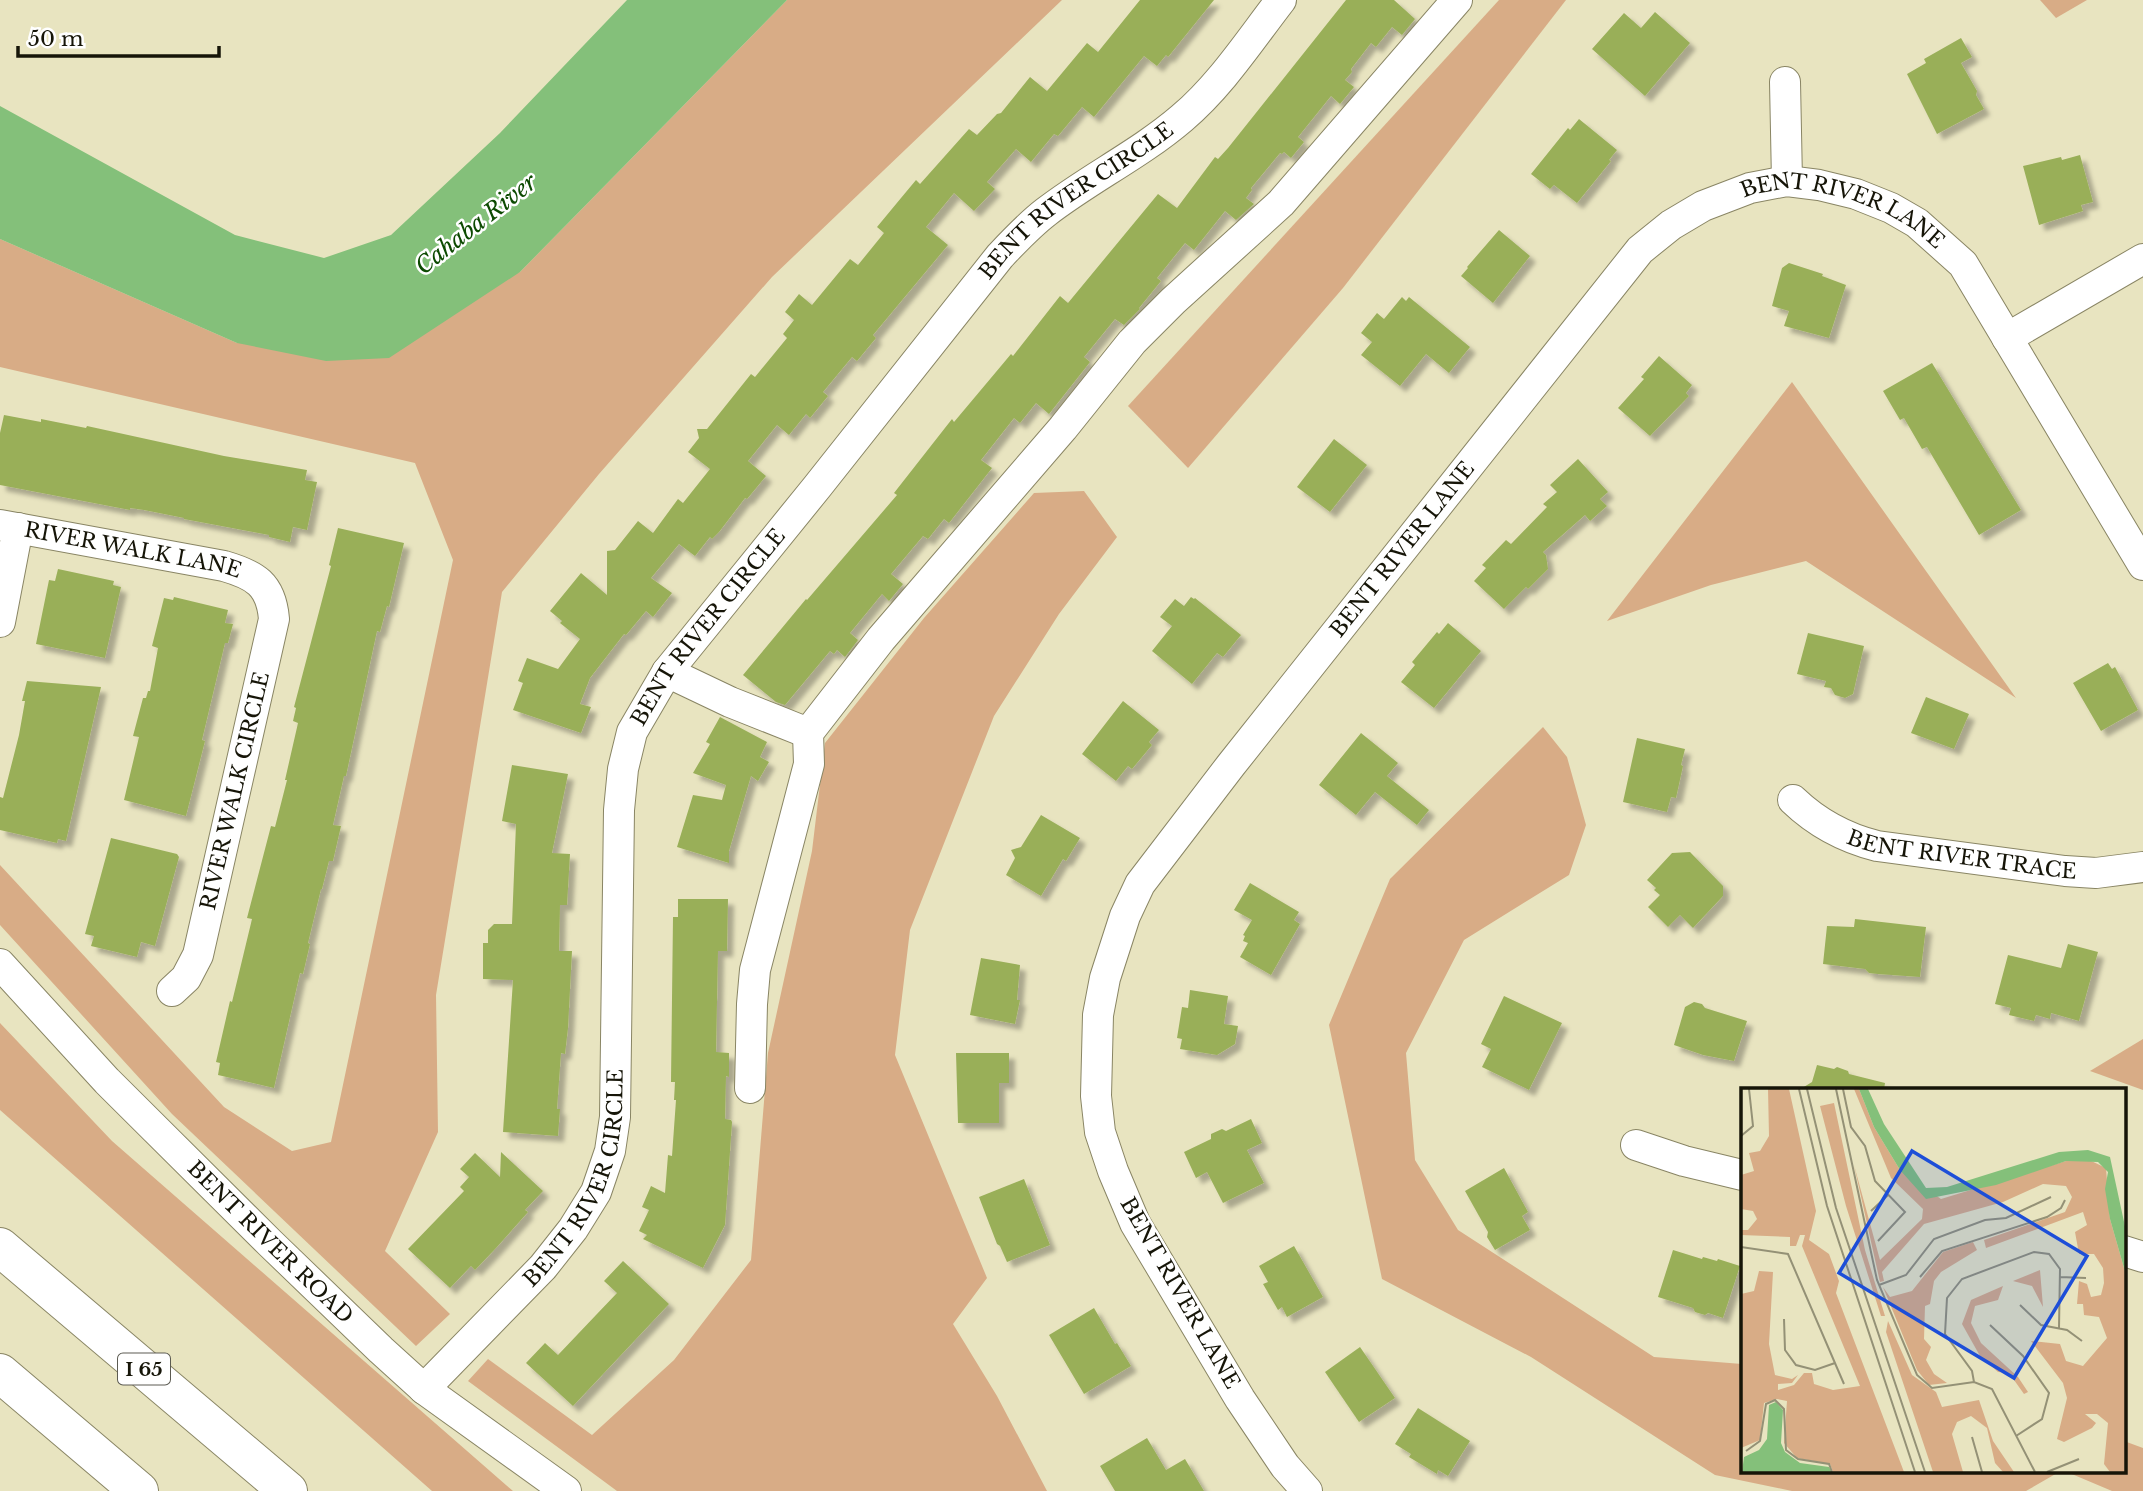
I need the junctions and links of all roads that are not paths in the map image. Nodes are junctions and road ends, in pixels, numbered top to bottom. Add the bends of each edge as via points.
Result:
1 (1282, 0) edge
2 (1458, 0) edge
3 (1785, 82) dead end
4 (1787, 181) junction
5 (2143, 259) edge
6 (2007, 338) junction
7 (9, 526) edge
8 (2143, 565) edge
9 (263, 583) joint
10 (0, 622) edge
11 (667, 672) junction
12 (808, 733) junction
13 (1793, 800) dead end
14 (2143, 867) edge
15 (0, 964) edge
16 (172, 991) dead end
17 (750, 1088) dead end
18 (1636, 1145) dead end
19 (1741, 1175) edge
20 (0, 1247) edge
21 (2126, 1252) edge
22 (2143, 1257) edge
23 (0, 1373) edge
24 (424, 1389) junction
25 (139, 1491) edge
26 (288, 1491) edge
27 (566, 1491) edge
28 (1307, 1491) edge

1 - 11 street, BENT RIVER CIRCLE via 1208,92 1182,117 1048,211 1000,256
2 - 12 street via 1281,203 1132,342 881,639
3 - 4 street
4 - 6 street, BENT RIVER LANE via 1856,194 1917,223 1963,264
4 - 28 street, BENT RIVER LANE via 1750,188 1703,206 1640,250 1216,784 1140,884 1125,916 1098,1015 1100,1132 1135,1223 1240,1399
5 - 6 street
6 - 8 street, BENT RIVER LANE
7 - 9 street, RIVER WALK LANE via 224,566
7 - 10 street
9 - 16 street, RIVER WALK CIRCLE via 274,618 198,955 186,978
11 - 12 street
11 - 24 street, BENT RIVER CIRCLE via 632,732 622,769 615,1117 610,1151 596,1192 573,1229 543,1267
12 - 17 street via 810,764 755,970
13 - 14 street, BENT RIVER TRACE via 1841,834 1877,846 2066,871 2096,873
15 - 24 street, BENT RIVER ROAD via 116,1090
18 - 19 street
20 - 26 highway, I 65
21 - 22 street
23 - 25 highway
24 - 27 street, BENT RIVER ROAD

